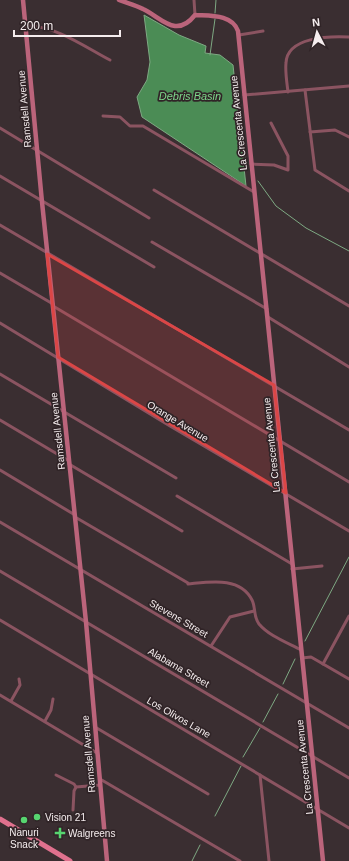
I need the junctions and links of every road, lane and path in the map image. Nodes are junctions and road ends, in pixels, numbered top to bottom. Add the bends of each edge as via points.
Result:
1 (23, 0) edge
2 (119, 0) edge
3 (194, 0) edge
4 (195, 15) junction
5 (26, 26) junction
6 (263, 31) dead end
7 (238, 35) junction
8 (349, 37) edge
9 (110, 60) dead end
10 (349, 86) edge
11 (305, 90) junction
12 (288, 92) junction
13 (244, 95) junction
14 (103, 116) dead end
15 (270, 123) dead end
16 (0, 128) edge
17 (310, 132) junction
18 (349, 137) edge
19 (37, 150) junction
20 (251, 164) junction
21 (0, 176) edge
22 (154, 190) dead end
23 (349, 191) edge
24 (254, 192) junction
25 (42, 202) junction
26 (149, 218) dead end
27 (0, 225) edge
28 (152, 242) dead end
29 (261, 253) junction
30 (48, 254) junction
31 (154, 266) dead end
32 (0, 273) edge
33 (53, 305) junction
34 (349, 306) edge
35 (266, 309) junction
36 (268, 317) junction
37 (0, 323) edge
38 (58, 357) junction
39 (349, 367) edge
40 (0, 374) edge
41 (274, 385) junction
42 (64, 412) junction
43 (0, 420) edge
44 (349, 430) edge
45 (280, 442) junction
46 (69, 462) junction
47 (0, 470) edge
48 (176, 478) dead end
49 (349, 482) edge
50 (286, 493) junction
51 (177, 496) dead end
52 (75, 516) junction
53 (0, 522) edge
54 (349, 530) edge
55 (182, 531) dead end
56 (292, 566) junction
57 (322, 566) dead end
58 (81, 570) junction
59 (0, 571) edge
60 (254, 611) junction
61 (349, 616) edge
62 (0, 620) edge
63 (86, 622) junction
64 (212, 646) junction
65 (301, 650) junction
66 (302, 658) junction
67 (323, 664) junction
68 (90, 675) junction
69 (19, 679) dead end
70 (349, 679) edge
71 (0, 695) edge
72 (53, 699) dead end
73 (11, 701) junction
74 (306, 703) junction
75 (45, 721) junction
76 (95, 727) junction
77 (349, 728) edge
78 (97, 753) junction
79 (312, 756) junction
80 (56, 775) dead end
81 (260, 775) junction
82 (349, 778) edge
83 (100, 779) junction
84 (100, 785) junction
85 (76, 787) junction
86 (208, 794) dead end
87 (73, 810) dead end
88 (317, 810) junction
89 (0, 819) edge
90 (349, 828) edge
91 (70, 861) edge
92 (107, 861) edge
93 (240, 861) edge
94 (269, 861) edge
95 (323, 861) edge

1 - 5 street, Ramsdell Avenue
2 - 4 street via 144,9 172,26 185,24
3 - 4 street
4 - 7 street, La Crescenta Avenue via 228,20 237,27
5 - 9 street via 53,30
5 - 19 street, Ramsdell Avenue
6 - 7 street
7 - 13 street, La Crescenta Avenue
8 - 12 street via 311,40 301,42 293,48 287,55
10 - 11 street
11 - 12 street
11 - 17 street
12 - 13 street
13 - 20 street, La Crescenta Avenue
14 - 24 street via 120,117 130,126 143,126
15 - 20 street via 288,156 288,170 274,165
16 - 19 street
17 - 18 street via 335,130
17 - 23 street via 315,170
19 - 25 street, Ramsdell Avenue
19 - 26 street
20 - 24 street, La Crescenta Avenue
21 - 25 street
22 - 29 street
24 - 29 street, La Crescenta Avenue
25 - 30 street, Ramsdell Avenue
25 - 31 street
27 - 30 street
28 - 35 street
29 - 34 street
29 - 35 street, La Crescenta Avenue
30 - 33 street, Ramsdell Avenue
30 - 41 street
32 - 33 street
33 - 38 street, Ramsdell Avenue
33 - 45 street
35 - 36 street, La Crescenta Avenue
36 - 39 street
36 - 41 street, La Crescenta Avenue
37 - 38 street, Orange Avenue
38 - 42 street, Ramsdell Avenue
38 - 50 street, Orange Avenue
40 - 42 street
41 - 44 street
41 - 45 street, La Crescenta Avenue
42 - 46 street, Ramsdell Avenue
42 - 48 street
43 - 46 street
45 - 49 street
45 - 50 street, La Crescenta Avenue
46 - 52 street, Ramsdell Avenue
46 - 55 street
47 - 52 street
50 - 54 street, Orange Avenue
50 - 56 street, La Crescenta Avenue
51 - 56 street
52 - 58 street, Ramsdell Avenue
52 - 60 street via 188,584 228,582 251,598
53 - 58 street, Stevens Street
56 - 57 street
56 - 65 street, La Crescenta Avenue
58 - 63 street, Ramsdell Avenue
58 - 64 street, Stevens Street
59 - 63 street, Alabama Street
60 - 64 street via 230,617
60 - 65 street via 259,624 265,630
61 - 67 street
62 - 68 street, Los Olivos Lane
63 - 68 street, Ramsdell Avenue
63 - 79 street, Alabama Street
64 - 74 street, Stevens Street
65 - 66 street, La Crescenta Avenue
66 - 67 street via 311,657
66 - 74 street, La Crescenta Avenue
67 - 70 street
68 - 76 street, Ramsdell Avenue
68 - 81 street, Los Olivos Lane
69 - 73 street via 20,686
71 - 73 street
72 - 75 street
73 - 75 street
74 - 77 street, Stevens Street
74 - 79 street, La Crescenta Avenue
75 - 78 street
76 - 78 street, Ramsdell Avenue
76 - 86 street
78 - 83 street, Ramsdell Avenue
79 - 82 street, Alabama Street
79 - 88 street, La Crescenta Avenue
80 - 85 street
81 - 88 street, Los Olivos Lane
81 - 94 street
83 - 84 street, Ramsdell Avenue
83 - 93 street
84 - 85 street
84 - 92 street, Ramsdell Avenue
85 - 87 street
88 - 90 street, Los Olivos Lane
88 - 95 street, La Crescenta Avenue
89 - 91 main road

